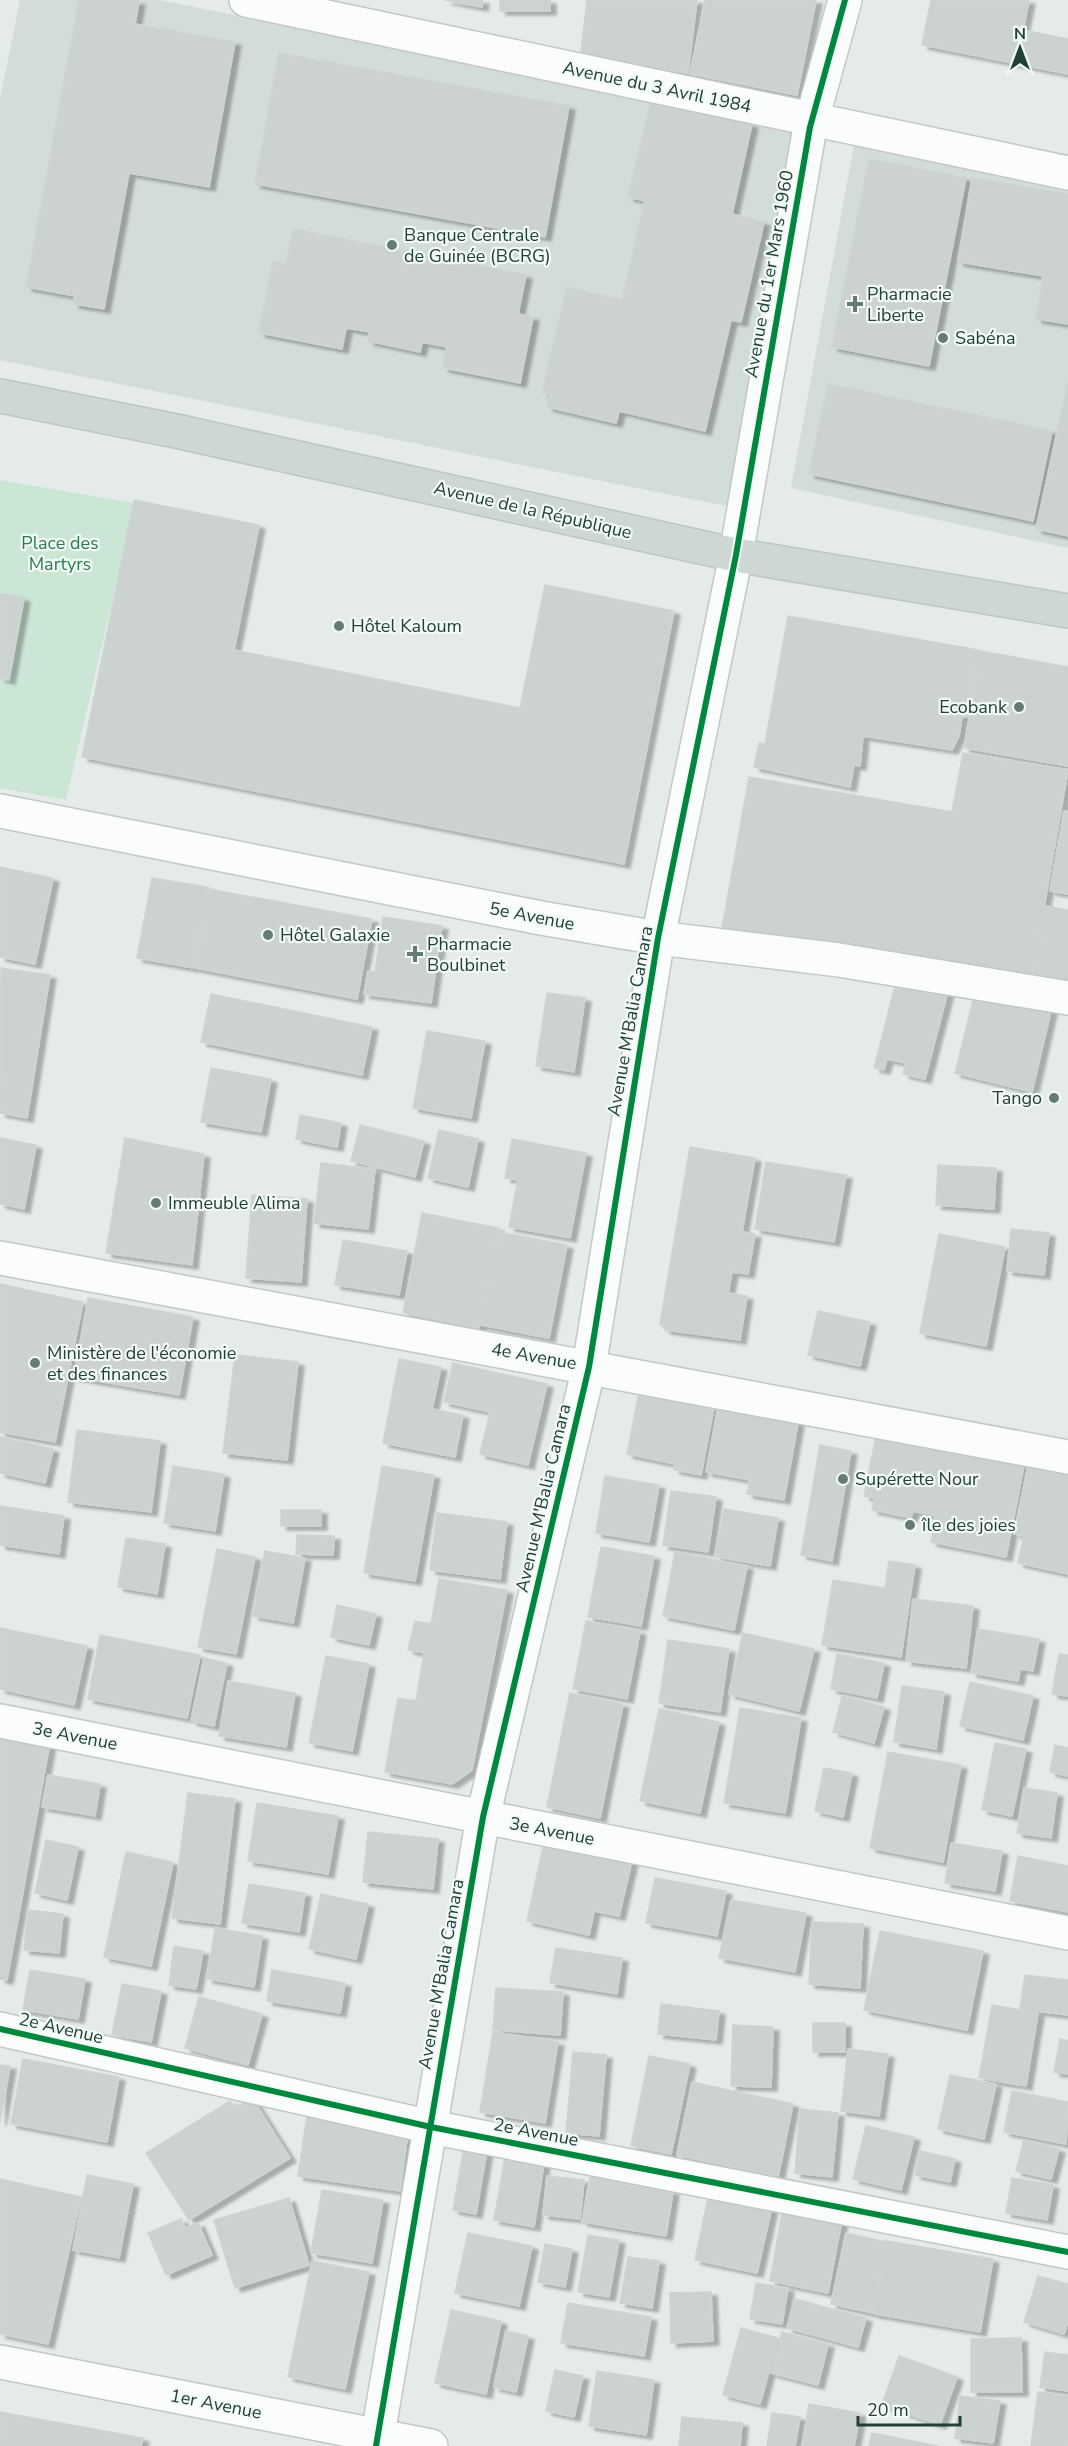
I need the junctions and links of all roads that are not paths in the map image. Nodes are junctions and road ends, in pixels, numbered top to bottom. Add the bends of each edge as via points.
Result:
1 (246, 0) edge
2 (845, 0) edge
3 (811, 119) junction
4 (1068, 173) edge
5 (0, 396) edge
6 (736, 555) junction
7 (1068, 611) edge
8 (0, 811) edge
9 (658, 938) junction
10 (1068, 998) edge
11 (0, 1258) edge
12 (589, 1367) junction
13 (1068, 1457) edge
14 (0, 1721) edge
15 (483, 1817) junction
16 (1068, 1934) edge
17 (0, 2029) edge
18 (431, 2127) junction
19 (1068, 2252) edge
20 (0, 2362) edge
21 (377, 2441) edge
22 (431, 2446) edge

1 - 3 street, Avenue du 3 Avril 1984
2 - 3 street, Avenue du 1er Mars 1960
3 - 4 street, Avenue du 3 Avril 1984
3 - 6 street, Avenue du 1er Mars 1960
5 - 6 main road, Avenue de la République
6 - 7 main road, Avenue de la République
6 - 9 street, Avenue M'Balia Camara
8 - 9 street, 5e Avenue
9 - 10 street, 5e Avenue via 840,960
9 - 12 street, Avenue M'Balia Camara
11 - 12 street, 4e Avenue
12 - 13 street, 4e Avenue
12 - 15 street, Avenue M'Balia Camara
14 - 15 street, 3e Avenue
15 - 16 street, 3e Avenue
15 - 18 street, Avenue M'Balia Camara
17 - 18 street, 2e Avenue
18 - 19 street, 2e Avenue
18 - 21 street, Avenue M'Balia Camara
20 - 21 street, 1er Avenue
21 - 22 street, 1er Avenue

